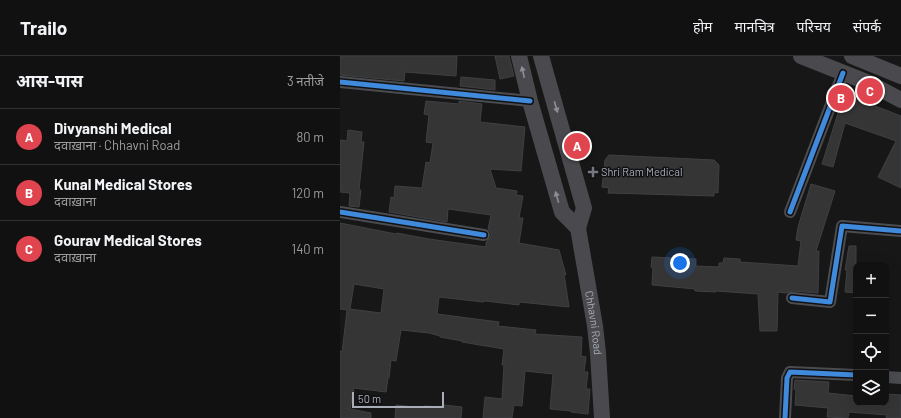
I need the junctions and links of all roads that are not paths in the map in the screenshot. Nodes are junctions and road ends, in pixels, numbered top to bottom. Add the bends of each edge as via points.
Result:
1 (519, 56) edge
2 (541, 56) edge
3 (801, 56) edge
4 (852, 56) edge
5 (843, 73) junction
6 (901, 76) edge
7 (340, 82) edge
8 (901, 100) edge
9 (530, 101) junction
10 (340, 212) edge
11 (790, 212) dead end
12 (578, 228) junction
13 (901, 231) edge
14 (484, 235) dead end
15 (792, 298) dead end
16 (853, 375) edge
17 (889, 377) edge
18 (901, 378) edge
19 (602, 418) edge
20 (785, 418) edge

9 -> 1 main road
2 -> 12 main road via 584,208
3 - 5 main road
4 - 6 main road
5 - 8 main road
5 - 11 street
7 - 9 street
12 -> 9 main road via 562,212
10 - 14 street
12 - 19 main road, Chhavni Road via 596,326
13 - 15 street via 842,226 830,302
16 - 20 street via 790,372 787,378
17 - 18 street

